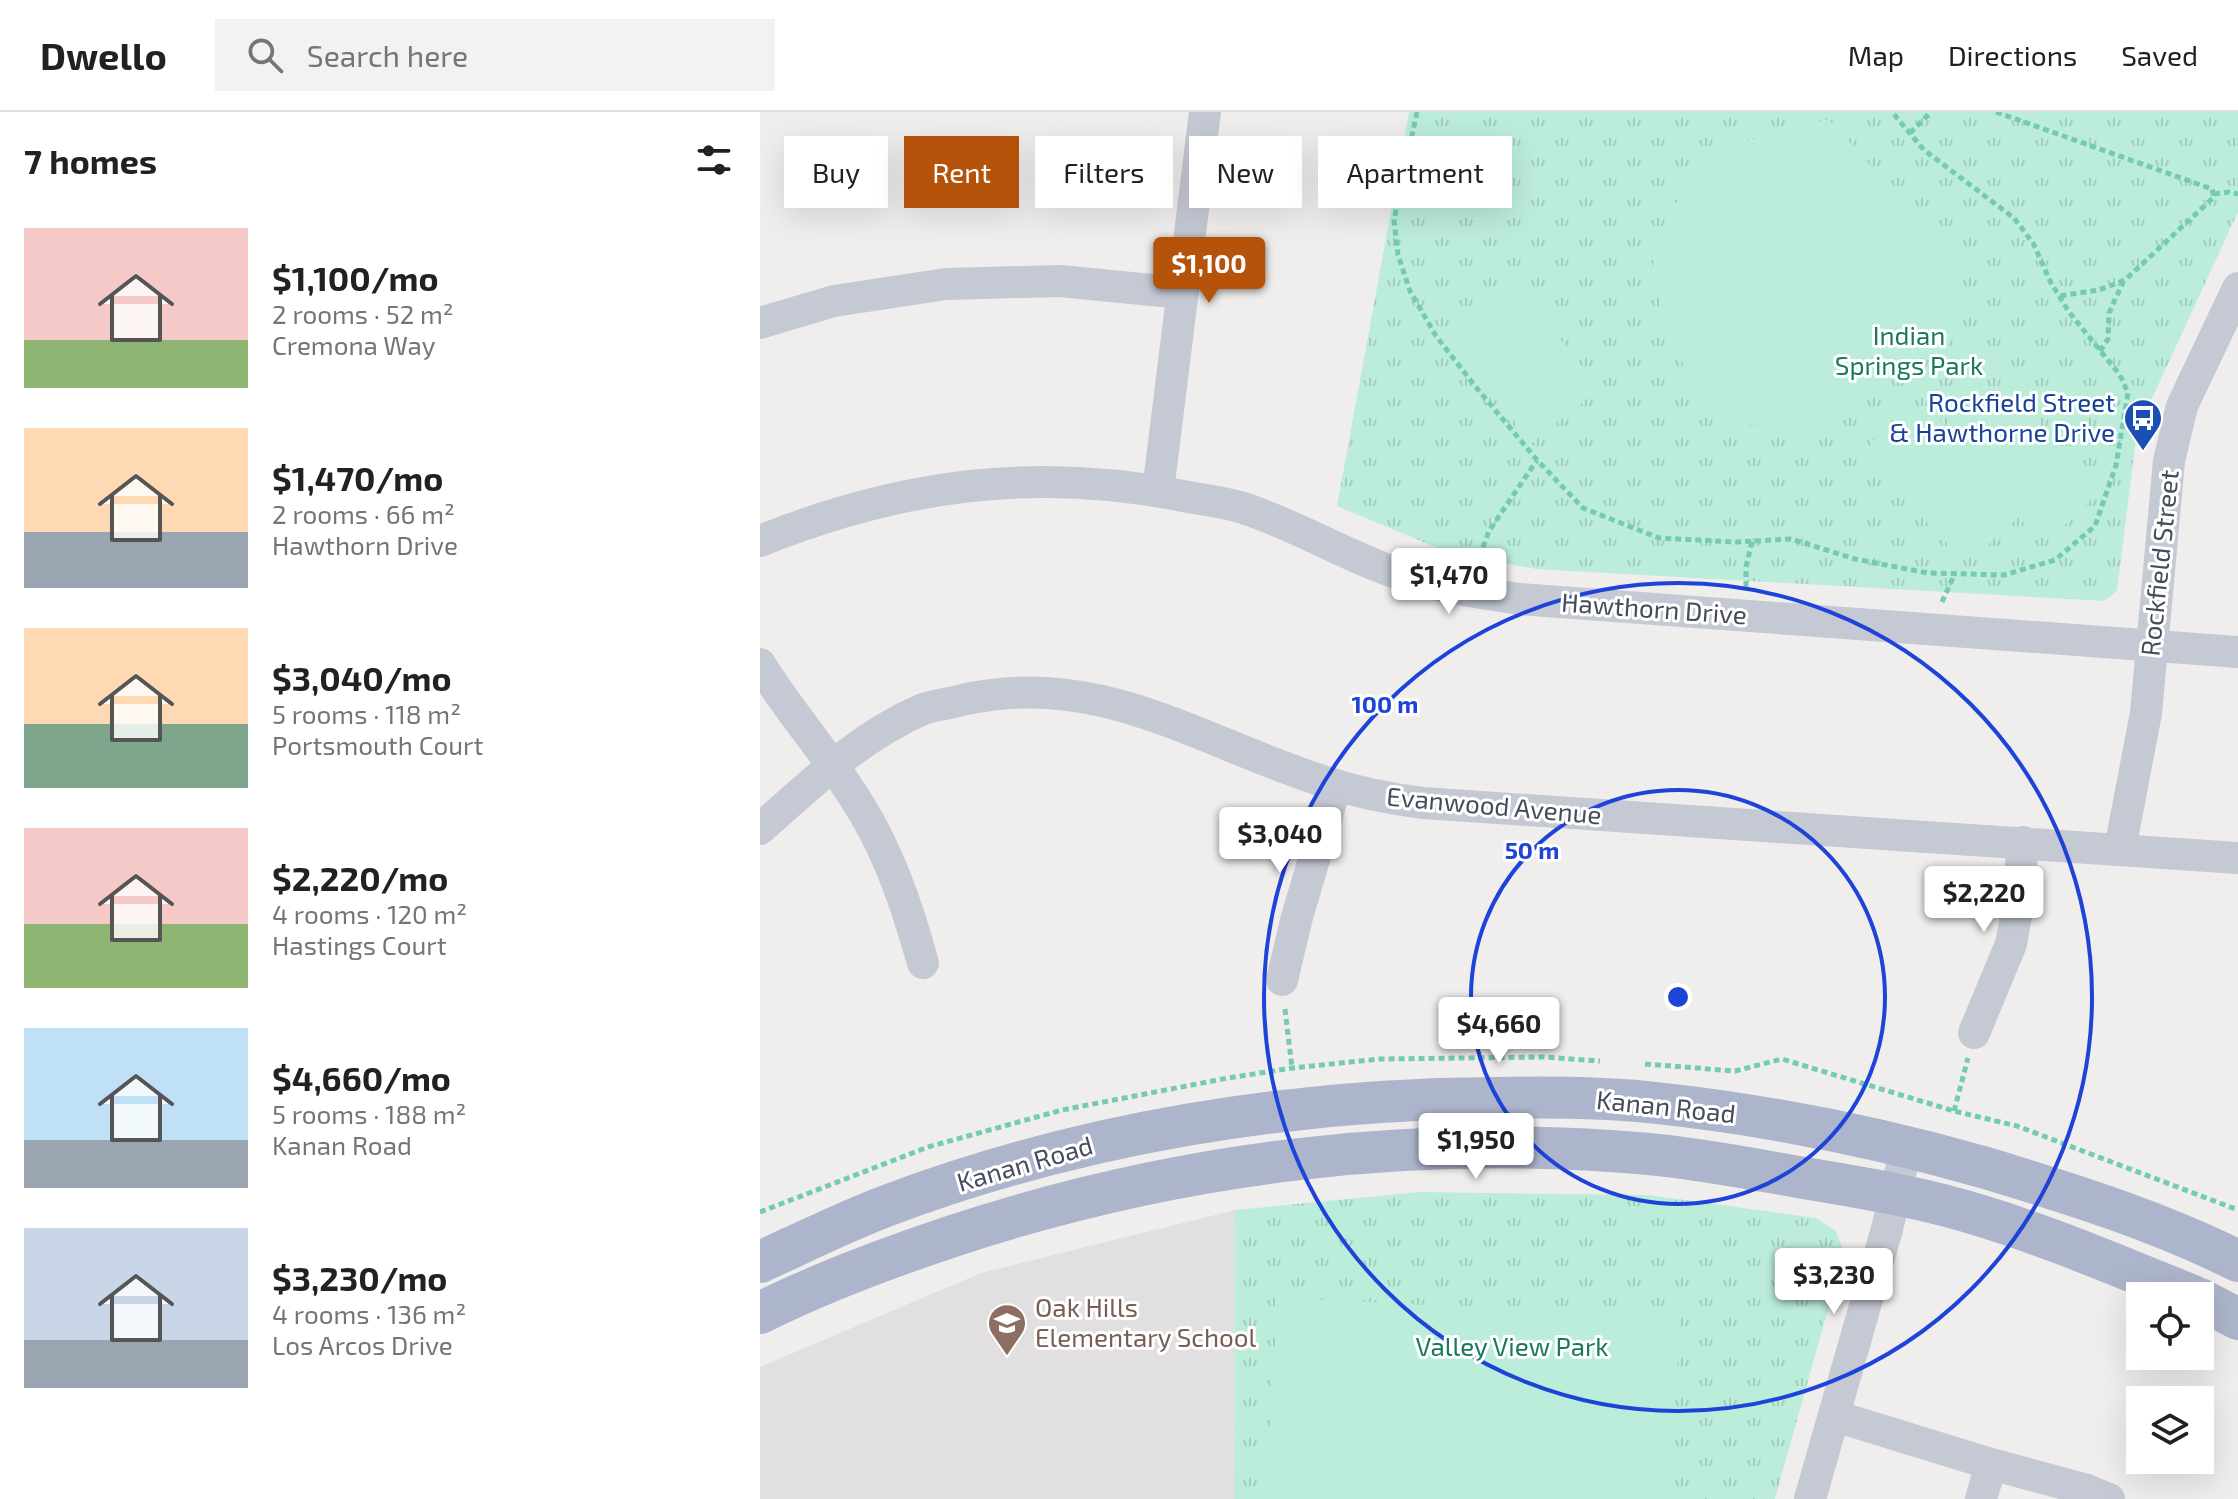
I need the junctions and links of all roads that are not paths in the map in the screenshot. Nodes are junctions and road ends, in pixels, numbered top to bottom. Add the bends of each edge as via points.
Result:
1 (1205, 112) edge
2 (2238, 288) edge
3 (1182, 293) junction
4 (760, 323) edge
5 (1158, 491) junction
6 (760, 541) edge
7 (2152, 644) junction
8 (2238, 652) edge
9 (760, 664) edge
10 (832, 765) junction
11 (1336, 785) junction
12 (760, 829) edge
13 (2023, 842) junction
14 (2120, 849) junction
15 (2238, 858) edge
16 (923, 963) dead end
17 (1282, 980) road end
18 (1974, 1033) road end
19 (1907, 1145) junction
20 (1896, 1194) junction
21 (2238, 1261) edge
22 (760, 1262) edge
23 (2157, 1282) edge
24 (2214, 1306) edge
25 (760, 1313) edge
26 (2238, 1319) edge
27 (1835, 1416) junction
28 (1991, 1464) junction
29 (1810, 1499) edge
30 (1981, 1499) edge
31 (2109, 1499) edge

1 - 3 street
2 - 7 street, Rockfield Street via 2182,406 2169,461
3 - 4 street via 1060,281 946,284 834,301
3 - 5 street
5 - 6 street, Hawthorn Drive via 1036,481 922,491 811,520
5 - 7 street, Hawthorn Drive via 1242,508 1391,572 1519,599
7 - 8 street, Hawthorn Drive
7 - 14 street, Rockfield Street via 2146,713
9 - 10 street
10 - 11 street, Evanwood Avenue via 922,710 983,696 1040,692 1134,708
10 - 12 street, Evanwood Avenue
10 - 16 street via 874,830 904,896
11 - 13 street, Evanwood Avenue via 1423,803
11 - 17 street
13 - 14 street, Evanwood Avenue
13 - 18 street via 2011,944
14 - 15 street, Evanwood Avenue
19 - 20 street
19 - 21 main road, Kanan Road via 2059,1190
19 - 22 main road, Kanan Road via 1772,1118 1653,1102 1451,1098 1325,1106 1115,1139 1002,1168 886,1206
20 - 23 main road, Kanan Road via 1983,1216
20 - 25 main road, Kanan Road via 1651,1154 1440,1148 1329,1155 1218,1169 1012,1216 897,1255
20 - 27 street
24 - 26 main road
27 - 28 street
27 - 29 street
28 - 30 street
28 - 31 street

